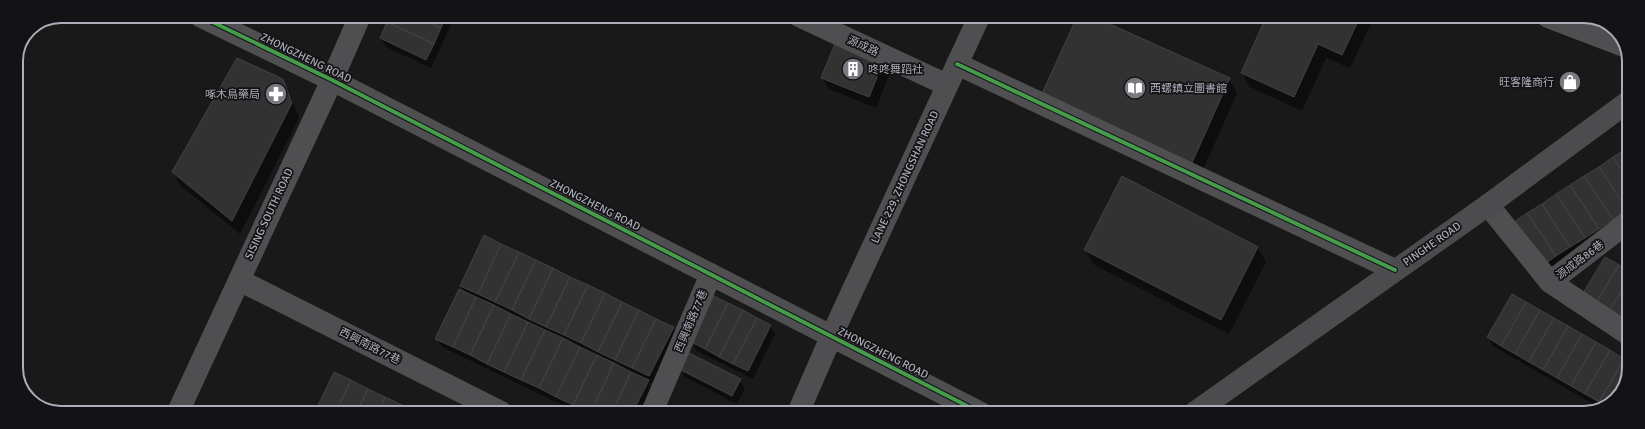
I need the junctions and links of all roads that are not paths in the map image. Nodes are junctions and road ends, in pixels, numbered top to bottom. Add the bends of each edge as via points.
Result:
1 (214, 23) edge
2 (357, 23) edge
3 (814, 23) edge
4 (977, 23) edge
5 (1564, 23) edge
6 (1618, 44) edge
7 (958, 64) junction
8 (332, 80) junction
9 (948, 85) junction
10 (1622, 106) edge
11 (1488, 205) junction
12 (1622, 227) edge
13 (1395, 270) junction
14 (711, 274) junction
15 (238, 280) junction
16 (1550, 282) junction
17 (1622, 330) edge
18 (831, 337) junction
19 (181, 406) edge
20 (490, 406) edge
21 (655, 406) edge
22 (801, 406) edge
23 (967, 406) edge
24 (1204, 406) edge

1 - 8 street, ZHONGZHENG ROAD
2 - 8 street, SISING SOUTH ROAD
3 - 9 street, 源成路
4 - 7 street, LANE 229, ZHONGSHAN ROAD
5 - 6 street
7 - 9 street, LANE 229, ZHONGSHAN ROAD
7 - 13 street
8 - 14 street, ZHONGZHENG ROAD
8 - 15 street, SISING SOUTH ROAD
9 - 18 street, LANE 229, ZHONGSHAN ROAD
10 - 11 main road, PINGHE ROAD
11 - 13 main road, PINGHE ROAD
11 - 16 street
12 - 16 street, 源成路86巷
13 - 24 main road, PINGHE ROAD
14 - 18 street, ZHONGZHENG ROAD
14 - 21 street, 西興南路77巷
15 - 19 street, SISING SOUTH ROAD
15 - 20 street, 西興南路77巷
16 - 17 street
18 - 22 street, LANE 229, ZHONGSHAN ROAD
18 - 23 street, ZHONGZHENG ROAD

